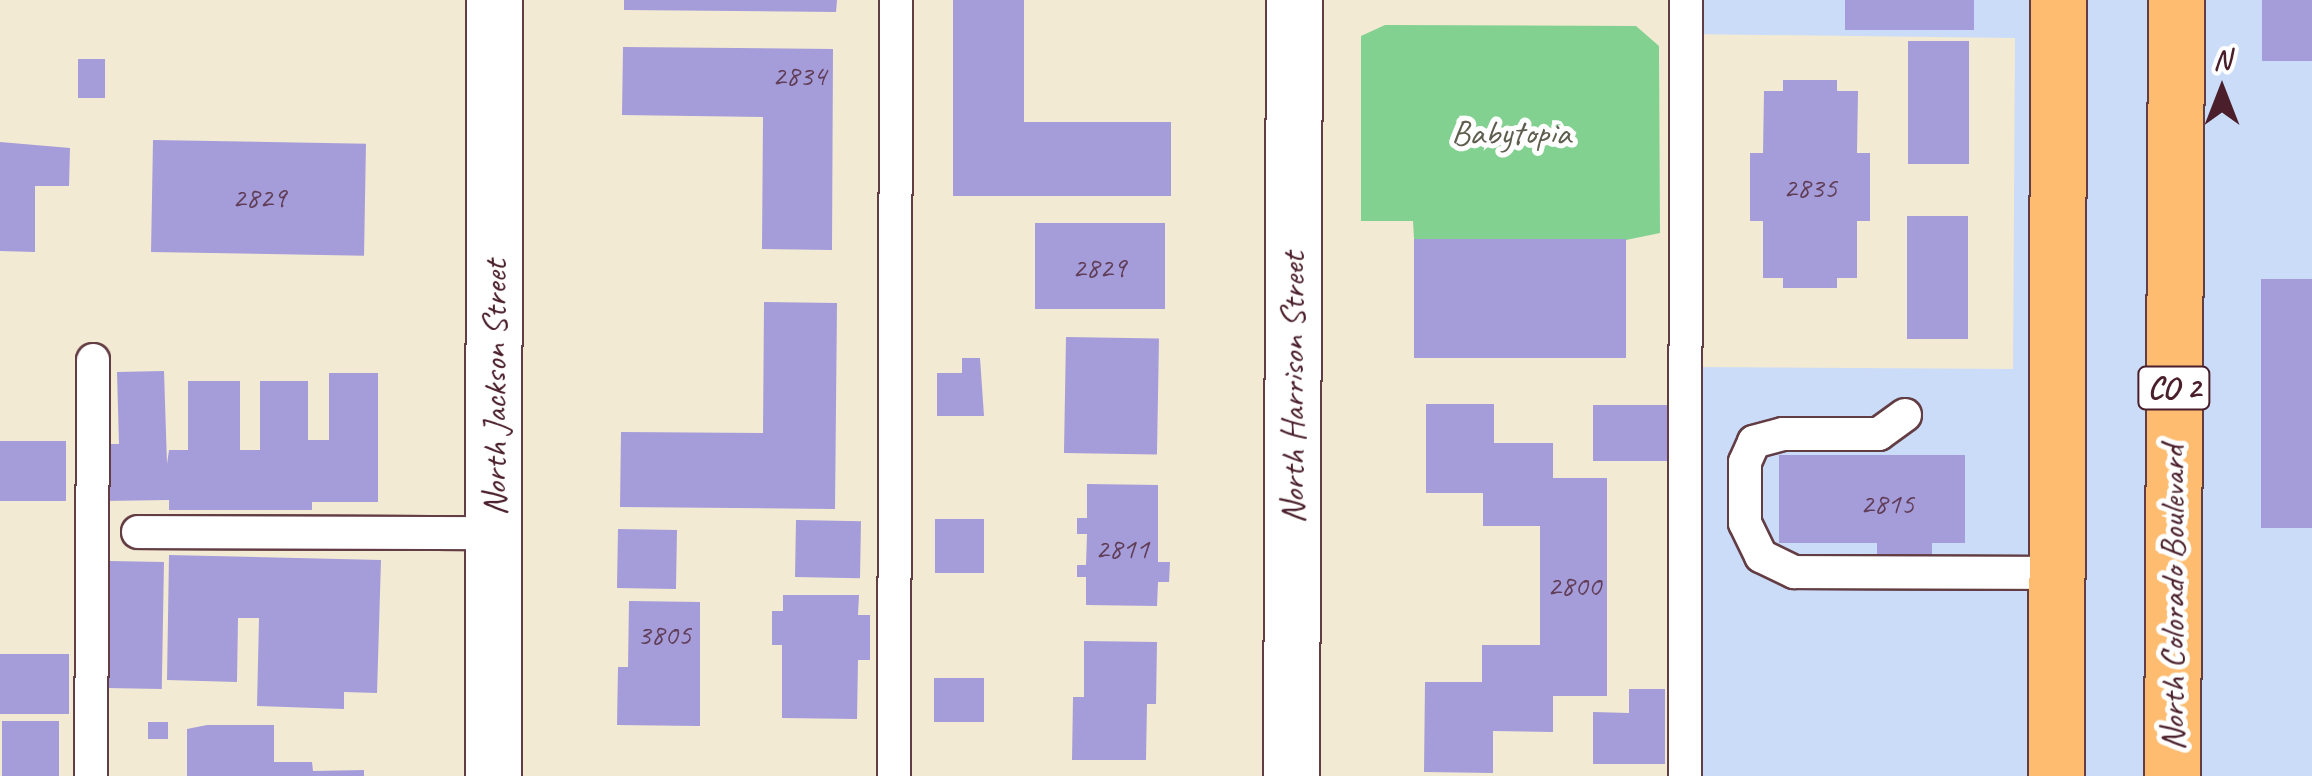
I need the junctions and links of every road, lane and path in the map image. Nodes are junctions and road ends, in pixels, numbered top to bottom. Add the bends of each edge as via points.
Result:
1 (494, 0) edge
2 (896, 0) edge
3 (1294, 0) edge
4 (1686, 0) edge
5 (2058, 0) edge
6 (2176, 0) edge
7 (93, 360) dead end
8 (1905, 414) dead end
9 (138, 532) dead end
10 (494, 533) junction
11 (2057, 573) junction
12 (91, 776) edge
13 (493, 776) edge
14 (894, 776) edge
15 (1291, 776) edge
16 (1685, 776) edge
17 (2056, 776) edge
18 (2172, 776) edge

1 - 10 street, North Jackson Street
2 - 14 lane
3 - 15 street, North Harrison Street
4 - 16 lane
5 - 11 main road
6 - 18 main road, North Colorado Boulevard / CO 2
7 - 12 lane
8 - 11 lane via 1879,434 1784,434 1754,442 1745,462 1745,523 1761,556 1794,572
9 - 10 lane
10 - 13 street, North Jackson Street
11 - 17 main road

